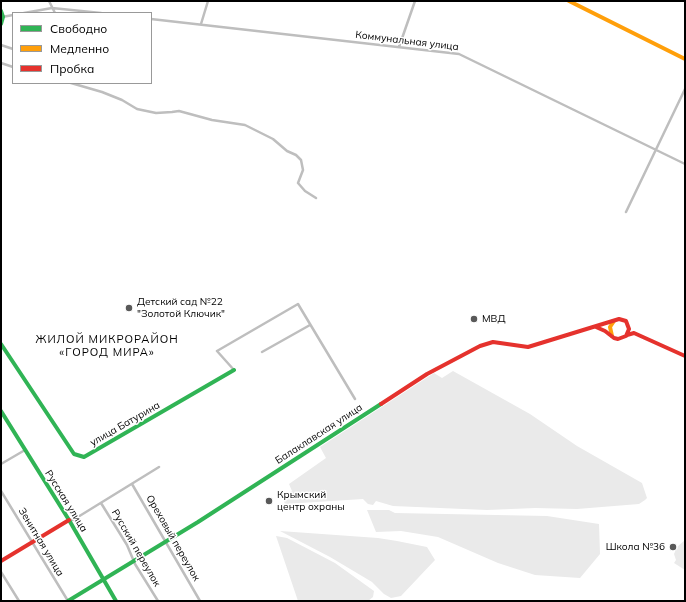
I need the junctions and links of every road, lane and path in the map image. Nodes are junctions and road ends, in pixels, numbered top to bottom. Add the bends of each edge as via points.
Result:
1 (49, 1) edge
2 (208, 1) edge
3 (415, 1) edge
4 (569, 1) edge
5 (52, 8) junction
6 (1, 11) edge
7 (30, 12) edge
8 (54, 12) edge
9 (91, 12) edge
10 (12, 15) edge
11 (2, 17) edge
12 (152, 18) edge
13 (1, 24) edge
14 (201, 24) junction
15 (1, 45) edge
16 (398, 47) junction
17 (12, 49) edge
18 (685, 59) edge
19 (1, 63) edge
20 (12, 67) edge
21 (74, 84) edge
22 (685, 89) edge
23 (656, 150) junction
24 (685, 164) edge
25 (316, 198) dead end
26 (626, 212) dead end
27 (616, 319) junction
28 (310, 325) junction
29 (596, 327) junction
30 (630, 329) junction
31 (634, 333) junction
32 (627, 335) junction
33 (613, 337) junction
34 (1, 344) edge
35 (262, 352) dead end
36 (685, 356) edge
37 (234, 370) joint
38 (355, 399) dead end
39 (1, 411) edge
40 (24, 450) junction
41 (1, 464) edge
42 (159, 467) dead end
43 (132, 484) junction
44 (1, 491) edge
45 (101, 503) junction
46 (69, 520) junction
47 (165, 541) junction
48 (32, 542) junction
49 (1, 560) edge
50 (133, 560) junction
51 (1, 572) edge
52 (104, 580) junction
53 (19, 601) edge
54 (68, 601) edge
55 (116, 601) edge
56 (158, 601) edge
57 (200, 601) edge

1 - 5 street
2 - 14 street
3 - 16 street
4 - 18 main road
5 - 7 street
5 - 8 street
5 - 9 street
6 - 11 main road
10 - 11 street
11 - 13 main road
12 - 14 street, Коммунальная улица
14 - 16 street, Коммунальная улица
15 - 17 street
16 - 23 street, Коммунальная улица via 459,54
19 - 20 street
21 - 25 street via 102,92 137,109 156,112 179,111 245,125 273,139 301,160 303,170 298,184
22 - 23 street
23 - 24 street, Коммунальная улица
23 - 26 street
27 - 29 main road, Балаклавская улица
27 - 30 main road via 626,321
27 - 33 main road via 610,327
28 - 35 street
28 - 37 street via 298,304 224,346 218,351
28 - 38 street
29 - 33 main road
29 - 47 main road, Балаклавская улица via 528,347 493,342 480,346 426,374
30 - 31 main road
30 - 32 main road
31 - 32 main road
31 - 36 main road
32 - 33 main road via 620,339
34 - 37 main road, улица Батурина via 74,454 84,457
39 - 40 main road, Русская улица
40 - 41 street
40 - 46 main road, Русская улица
42 - 43 street
43 - 45 street
43 - 47 street, Ореховый переулок
44 - 48 street, Зенитная улица
45 - 46 street
45 - 50 street, Русский переулок
46 - 48 main road
46 - 52 main road, Русская улица
47 - 50 main road, Балаклавская улица
47 - 57 street, Ореховый переулок
48 - 49 main road
48 - 54 street, Зенитная улица
50 - 52 main road, Балаклавская улица
50 - 56 street, Русский переулок
51 - 53 street
52 - 54 main road, Балаклавская улица
52 - 55 main road, Русская улица

